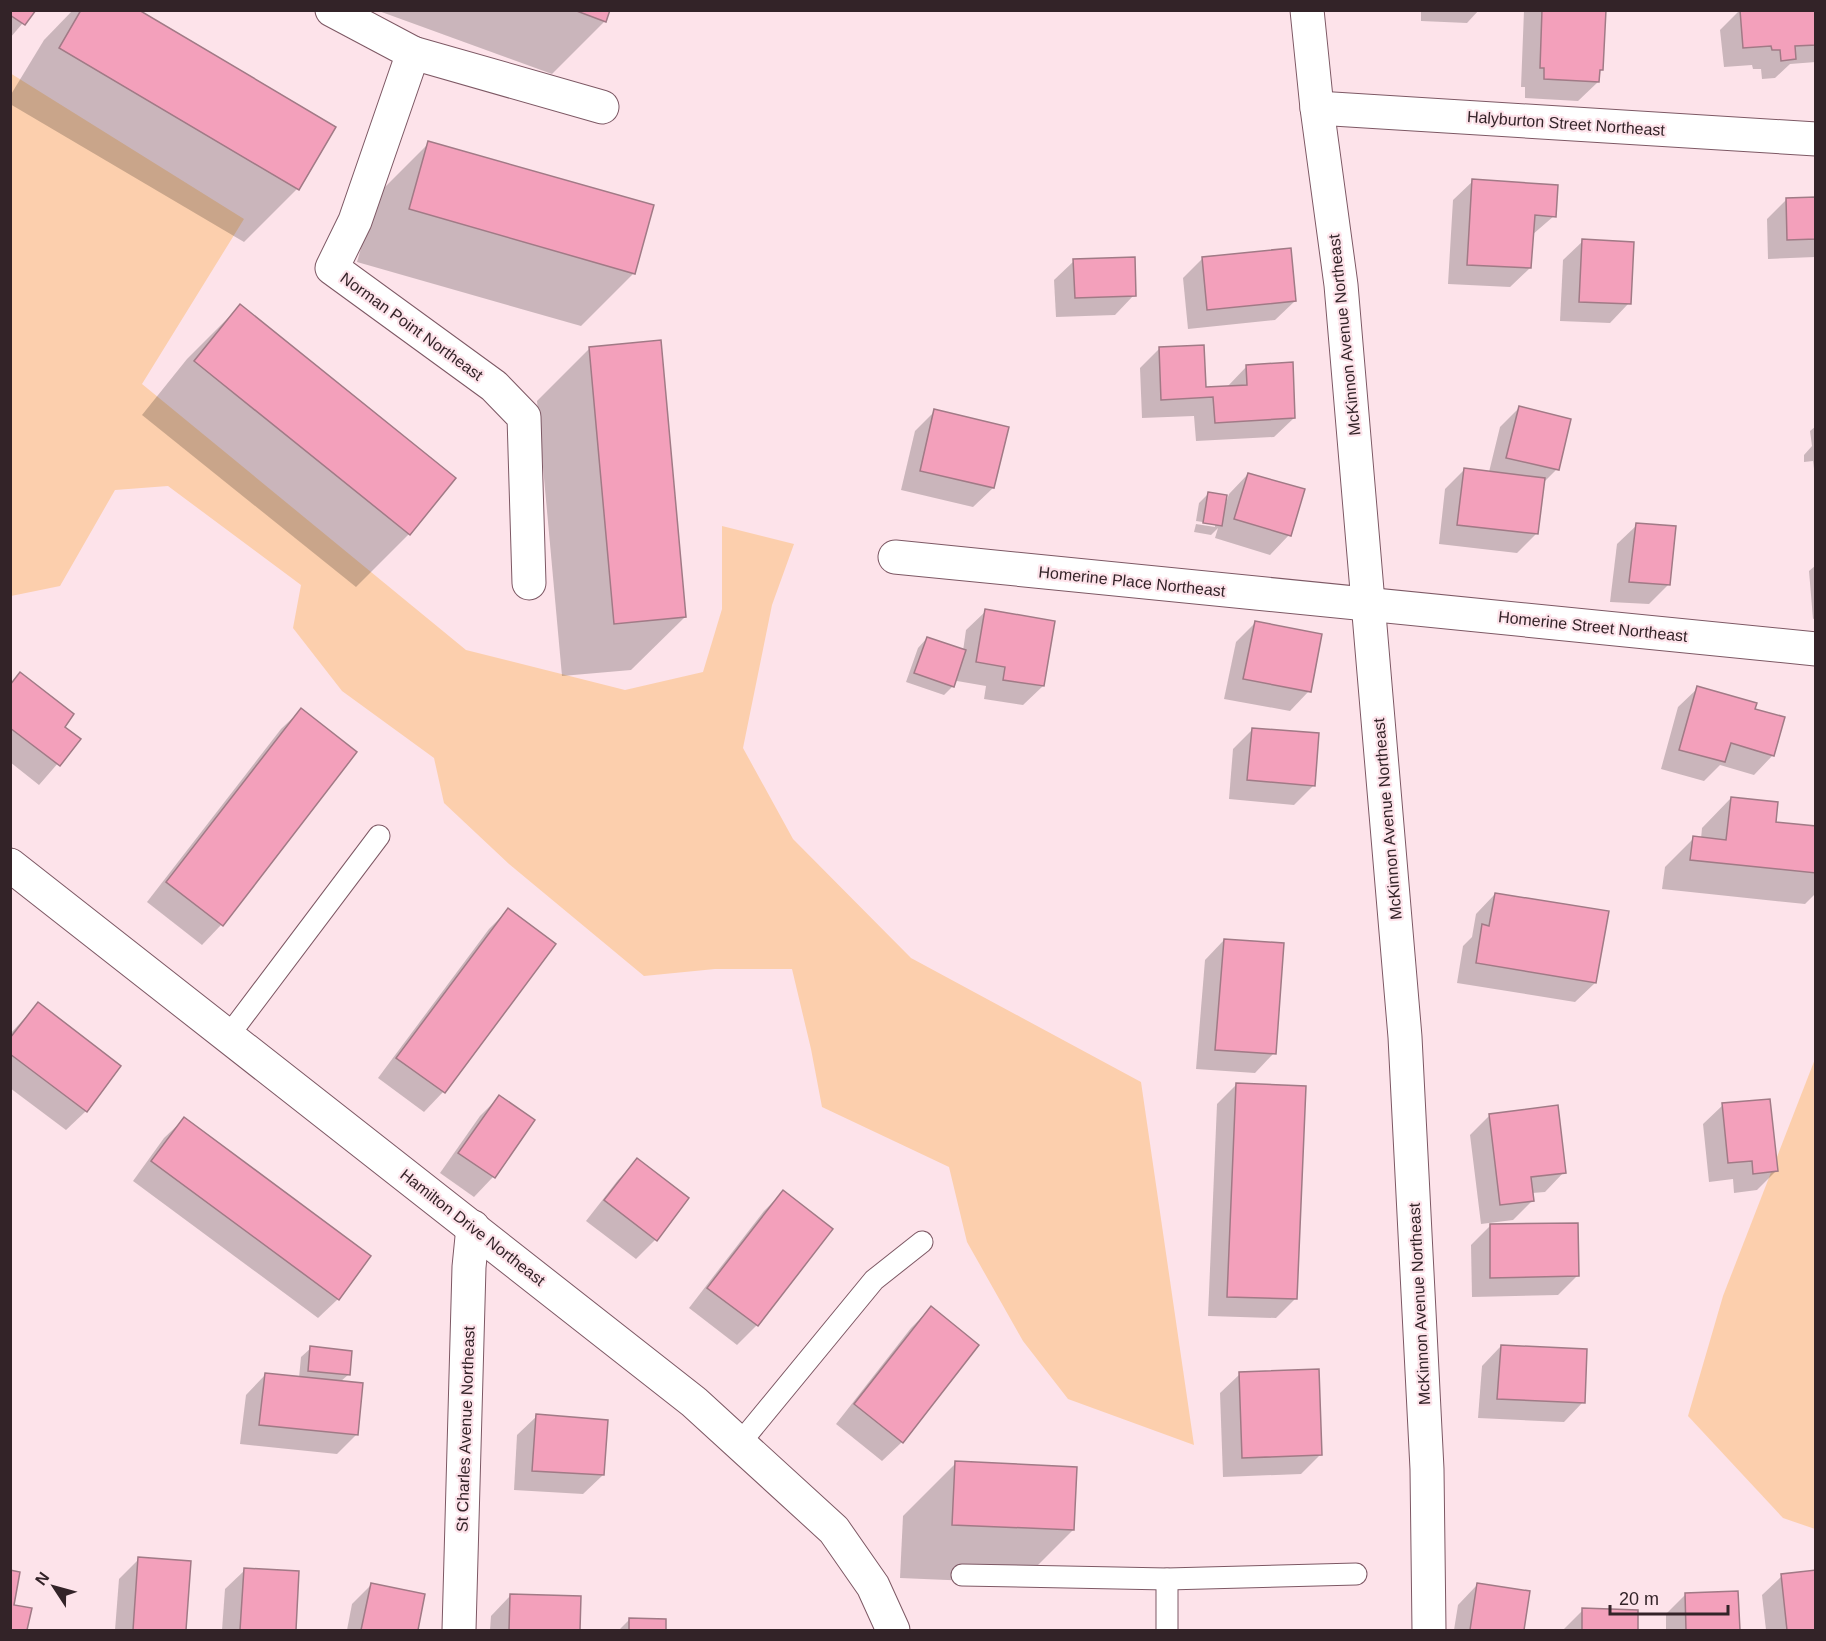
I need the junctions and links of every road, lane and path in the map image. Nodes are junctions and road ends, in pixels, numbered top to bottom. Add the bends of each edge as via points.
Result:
1 (332, 10) edge
2 (1307, 10) edge
3 (413, 53) junction
4 (602, 107) dead end
5 (1317, 108) junction
6 (1815, 139) edge
7 (895, 557) dead end
8 (529, 583) dead end
9 (1370, 604) junction
10 (1815, 649) edge
11 (379, 836) dead end
12 (10, 865) edge
13 (229, 1035) junction
14 (473, 1227) junction
15 (922, 1242) dead end
16 (740, 1443) junction
17 (1356, 1574) dead end
18 (962, 1575) dead end
19 (1167, 1579) junction
20 (459, 1630) edge
21 (892, 1630) edge
22 (1167, 1630) edge
23 (1429, 1630) edge

1 - 3 street
2 - 5 street, McKinnon Avenue Northeast
3 - 4 street
3 - 8 street, Norman Point Northeast via 355,221 332,268 495,386 524,417
5 - 6 street, Halyburton Street Northeast
5 - 9 street, McKinnon Avenue Northeast via 1341,285
7 - 9 street, Homerine Place Northeast
9 - 10 street, Homerine Street Northeast
9 - 23 street, McKinnon Avenue Northeast via 1405,1037 1426,1457
11 - 13 lane
12 - 13 street, Hamilton Drive Northeast
13 - 14 street, Hamilton Drive Northeast
14 - 16 street, Hamilton Drive Northeast
14 - 20 street, St Charles Avenue Northeast
15 - 16 lane via 874,1280
16 - 21 street, Hamilton Drive Northeast via 834,1530 873,1586
17 - 19 lane
18 - 19 lane
19 - 22 lane

